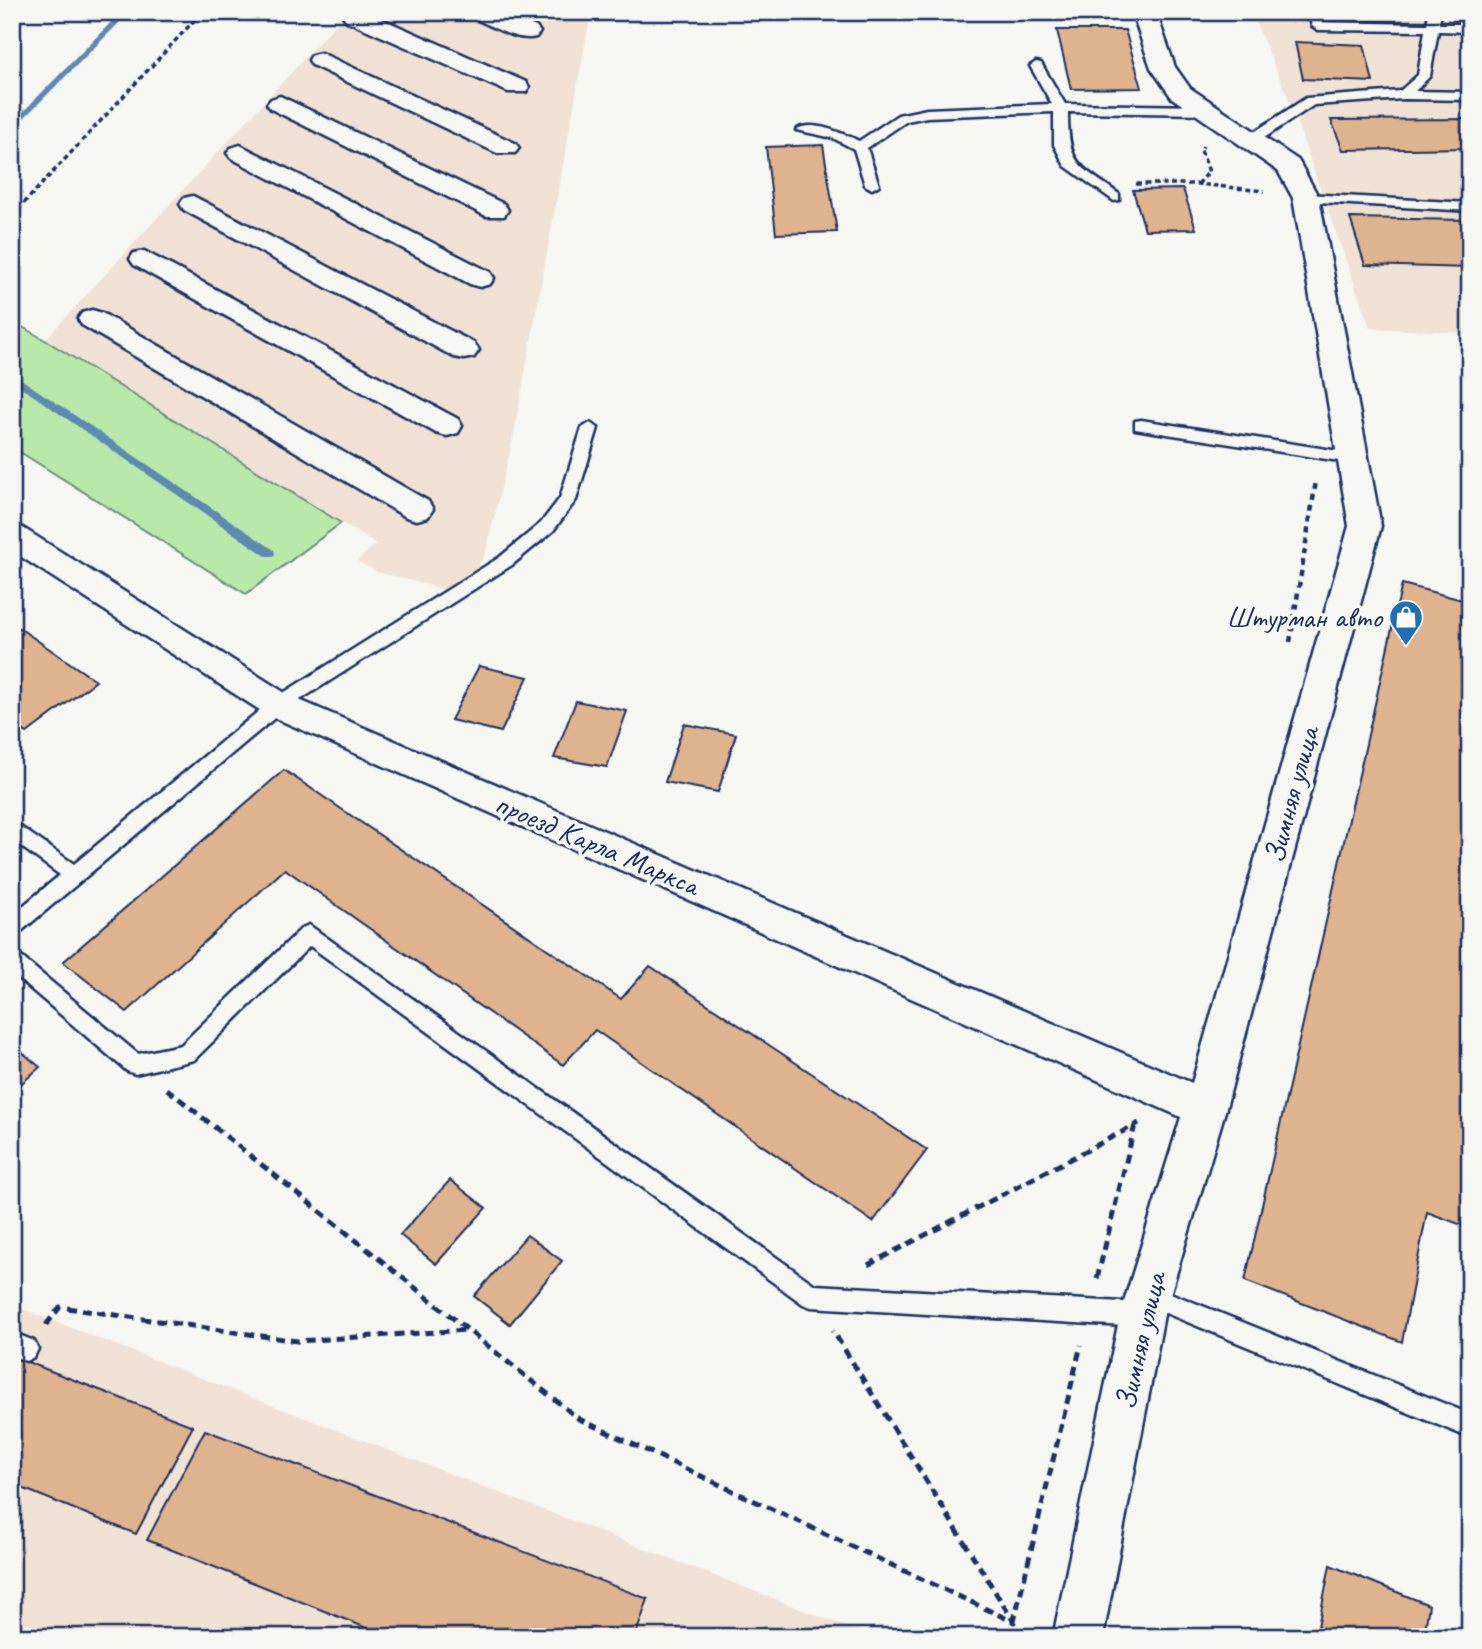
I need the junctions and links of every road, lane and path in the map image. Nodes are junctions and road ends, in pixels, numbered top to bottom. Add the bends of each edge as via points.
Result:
1 (202, 12) edge
2 (480, 12) edge
3 (1144, 12) edge
4 (1314, 12) edge
5 (1435, 12) edge
6 (355, 16) dead end
7 (1470, 28) edge
8 (1432, 29) junction
9 (528, 32) dead end
10 (321, 60) dead end
11 (1036, 66) dead end
12 (517, 87) dead end
13 (1404, 95) junction
14 (1470, 96) edge
15 (280, 104) dead end
16 (1061, 108) junction
17 (1192, 110) junction
18 (803, 130) dead end
19 (1253, 139) junction
20 (860, 146) junction
21 (506, 148) dead end
22 (240, 153) dead end
23 (1094, 183) junction
24 (1198, 184) junction
25 (872, 185) dead end
26 (1291, 195) junction
27 (1114, 197) dead end
28 (192, 204) dead end
29 (1470, 207) edge
30 (495, 209) dead end
31 (12, 216) edge
32 (144, 259) dead end
33 (480, 278) dead end
34 (92, 319) dead end
35 (464, 350) dead end
36 (1141, 425) dead end
37 (447, 426) dead end
38 (590, 428) dead end
39 (1337, 455) junction
40 (417, 509) dead end
41 (12, 536) edge
42 (1288, 656) dead end
43 (278, 705) junction
44 (12, 829) edge
45 (74, 875) junction
46 (12, 927) edge
47 (12, 961) edge
48 (135, 1063) junction
49 (1205, 1108) junction
50 (811, 1296) junction
51 (1145, 1305) junction
52 (1089, 1312) junction
53 (467, 1330) junction
54 (19, 1347) edge
55 (1470, 1426) edge
56 (1014, 1622) junction
57 (1083, 1635) edge
58 (1010, 1637) edge

1 - 31 path
2 - 9 street
3 - 17 street, Зимняя улица via 1163,68
4 - 8 lane via 1318,26
5 - 8 lane
6 - 12 street
7 - 8 lane
8 - 13 lane via 1424,76
10 - 21 street
11 - 16 lane
13 - 14 lane
13 - 19 lane via 1311,101
15 - 30 street
16 - 17 lane
16 - 20 lane via 927,113 903,118
16 - 23 lane via 1062,145 1072,166
17 - 19 street, Зимняя улица
17 - 24 path via 1209,136 1201,150 1209,172
18 - 20 lane via 836,135
19 - 26 street, Зимняя улица via 1289,166
20 - 25 lane
22 - 33 street
23 - 24 path
23 - 27 lane
24 - 26 path
26 - 29 lane
26 - 39 street, Зимняя улица
28 - 35 street
32 - 37 street
34 - 40 street
36 - 39 lane
38 - 43 lane via 568,500 547,527 506,561
39 - 42 path
39 - 49 street, Зимняя улица via 1365,526
41 - 43 street, проезд Карла Маркса
43 - 45 lane
43 - 49 street, проезд Карла Маркса
44 - 45 lane
45 - 46 lane
47 - 48 lane
48 - 50 lane via 187,1053 309,934
48 - 53 path
49 - 51 street, Зимняя улица
50 - 52 lane
50 - 52 path via 1136,1124
50 - 56 path
51 - 52 lane
51 - 55 lane
51 - 57 street, Зимняя улица
52 - 56 path
53 - 54 path via 297,1341 60,1307
53 - 56 path via 579,1419
56 - 58 path

